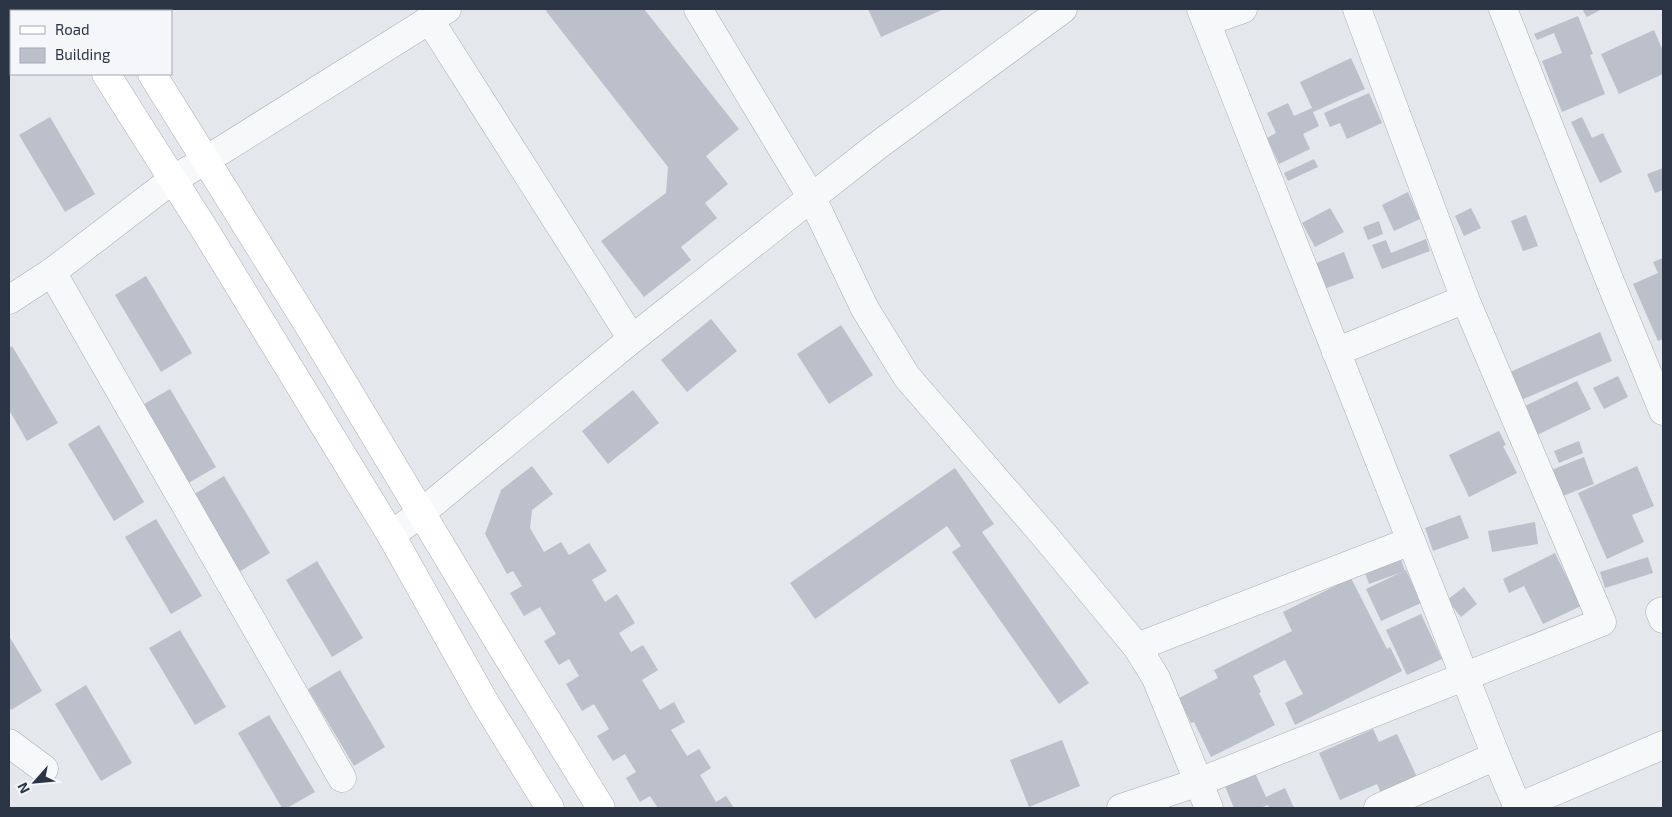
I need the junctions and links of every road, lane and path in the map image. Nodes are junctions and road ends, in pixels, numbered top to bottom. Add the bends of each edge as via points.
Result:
1 (698, 9) edge
2 (1063, 9) edge
3 (1243, 9) edge
4 (1357, 9) edge
5 (1503, 9) edge
6 (438, 14) edge
7 (1203, 16) edge
8 (107, 75) edge
9 (153, 75) edge
10 (206, 160) junction
11 (172, 180) junction
12 (812, 198) junction
13 (52, 272) junction
14 (1465, 299) junction
15 (9, 300) edge
16 (632, 339) junction
17 (1336, 352) junction
18 (1663, 411) edge
19 (421, 513) junction
20 (391, 535) junction
21 (1411, 541) junction
22 (1663, 611) edge
23 (1663, 619) edge
24 (1136, 647) junction
25 (1464, 676) junction
26 (9, 743) edge
27 (1663, 745) edge
28 (1496, 756) junction
29 (44, 769) dead end
30 (342, 778) dead end
31 (1199, 782) junction
32 (550, 808) edge
33 (601, 808) edge
34 (1121, 808) edge
35 (1208, 808) edge
36 (1378, 808) edge
37 (1518, 808) edge

1 - 12 street
2 - 12 street
3 - 7 street
4 - 14 street
5 - 18 street
6 - 10 street
6 - 16 street
7 - 17 street
8 - 11 street
9 - 10 street
10 - 11 street
10 - 19 street
11 - 13 street
11 - 20 street
12 - 16 street
12 - 24 street via 865,309 907,377
13 - 15 street
13 - 30 street
14 - 17 street
14 - 25 street via 1602,622
16 - 19 street
17 - 21 street
19 - 20 street
19 - 33 street
20 - 32 street via 484,701
21 - 24 street
21 - 25 street
22 - 23 street via 1660,612
24 - 31 street via 1156,678
25 - 28 street
25 - 31 street
26 - 29 street
27 - 37 street
28 - 36 street
28 - 37 street
31 - 34 street
31 - 35 street

